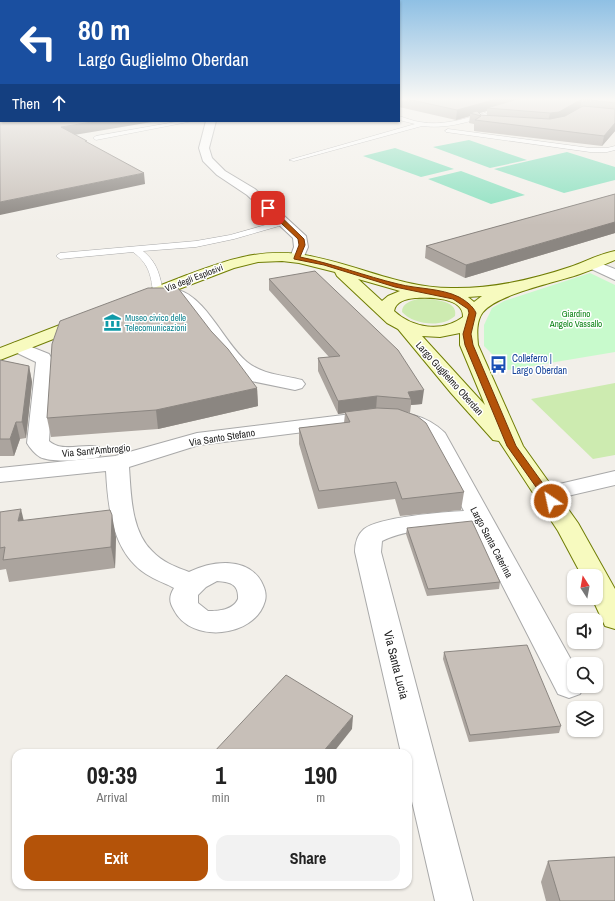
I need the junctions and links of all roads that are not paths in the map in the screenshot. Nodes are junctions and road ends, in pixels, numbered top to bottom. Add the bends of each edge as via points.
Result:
1 (206, 141) edge
2 (360, 141) edge
3 (526, 141) edge
4 (615, 148) edge
5 (292, 160) dead end
6 (283, 222) junction
7 (136, 250) junction
8 (615, 255) edge
9 (60, 256) dead end
10 (297, 258) junction
11 (325, 264) junction
12 (592, 264) junction
13 (615, 276) edge
14 (535, 283) junction
15 (158, 292) junction
16 (432, 293) junction
17 (129, 303) edge
18 (385, 312) junction
19 (100, 315) edge
20 (471, 319) junction
21 (405, 327) junction
22 (19, 347) junction
23 (0, 354) edge
24 (295, 384) dead end
25 (398, 418) joint
26 (197, 439) junction
27 (512, 446) junction
28 (117, 463) junction
29 (0, 475) edge
30 (615, 478) edge
31 (546, 494) junction
32 (479, 517) junction
33 (592, 569) edge
34 (190, 584) dead end
35 (603, 592) edge
36 (615, 618) edge
37 (567, 681) edge
38 (454, 901) edge

1 - 6 street via 206,159 221,173 251,192
2 - 5 lane
3 - 4 lane via 595,150
6 - 7 lane via 213,241
6 - 10 street via 297,233 302,241
7 - 9 lane
7 - 15 lane via 153,267
8 - 12 main road
10 - 11 main road, Via degli Esplosivi
10 - 15 main road, Via degli Esplosivi via 268,256 245,260
11 - 16 main road, Via degli Esplosivi via 394,285
11 - 18 main road, Via degli Esplosivi via 347,276
12 - 13 street
12 - 14 main road
14 - 16 main road via 485,292
14 - 20 main road via 486,300
15 - 17 main road, Via degli Esplosivi
15 - 24 street via 175,294 187,300 231,355 247,370 258,377
16 - 18 main road via 414,293 398,297 390,301
16 - 20 main road via 464,302 471,308
18 - 21 main road, Largo Guglielmo Oberdan via 392,320
19 - 22 main road
20 - 21 main road, Largo Guglielmo Oberdan via 465,325 445,331
20 - 27 main road via 467,334 469,345
21 - 27 main road, Largo Guglielmo Oberdan via 458,389
22 - 23 main road
22 - 26 street, Via Sant'Ambrogio via 45,362 38,443 48,452 79,454
25 - 26 street, Via Santo Stefano via 376,417
25 - 32 street, Largo Santa Caterina via 417,422 431,430
26 - 28 street, Via Santo Stefano
27 - 31 main road
28 - 29 street, Via Santo Stefano
28 - 34 street via 123,518 138,550 153,566
30 - 31 street
31 - 33 main road
32 - 37 street, Largo Santa Caterina
32 - 38 street, Via Santa Lucia via 390,529 372,536 368,543 368,552
35 - 36 main road

